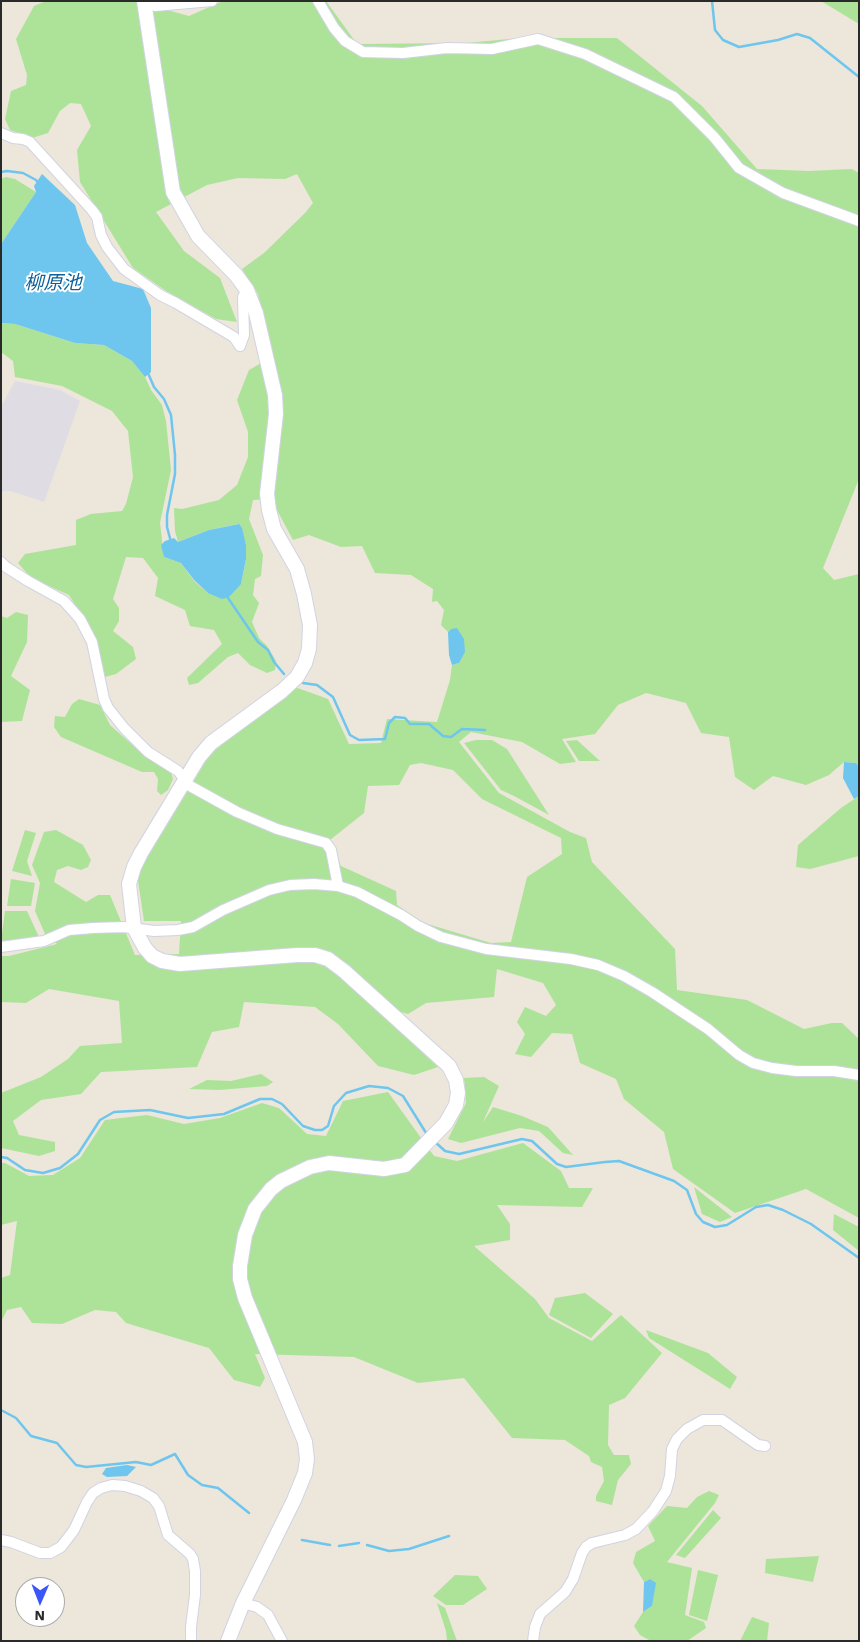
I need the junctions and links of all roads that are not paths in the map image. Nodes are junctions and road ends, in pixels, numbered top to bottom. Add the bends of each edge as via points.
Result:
1 (144, 1) edge
2 (148, 1) edge
3 (212, 1) edge
4 (318, 1) edge
5 (1, 133) edge
6 (859, 221) edge
7 (247, 290) junction
8 (1, 562) edge
9 (185, 779) junction
10 (338, 886) junction
11 (134, 928) junction
12 (1, 947) edge
13 (859, 1075) edge
14 (765, 1446) dead end
15 (1, 1540) edge
16 (243, 1603) junction
17 (191, 1641) edge
18 (228, 1641) edge
19 (282, 1641) edge
20 (534, 1641) edge

1 - 7 street via 173,192 198,236
2 - 3 street via 155,6
4 - 6 street via 345,41 363,52 492,49 538,39 586,54 674,97 739,168 783,193
5 - 7 street via 30,142 97,217 106,247 124,269 160,296 234,337 240,346 244,335 243,297
7 - 9 street via 256,313 275,395 276,414 266,494 274,529 297,569 304,594 310,626 309,649 297,677 211,744
8 - 9 street via 64,601 80,619 92,642 108,708 148,752
9 - 10 street via 190,786 238,812 277,829 326,843 331,850
9 - 11 street via 134,867 129,884
10 - 11 street via 290,885 269,890 193,927 178,930
10 - 13 street via 357,892 418,926 454,941 486,949 571,959 616,972 708,1029 753,1063 788,1070
11 - 12 street via 69,930 44,941
11 - 16 street via 152,956 180,964 297,955 328,959 449,1066 456,1080 456,1106 446,1123 405,1165 384,1169 329,1163 310,1167 271,1189 255,1209 245,1235 240,1279 305,1442 307,1459 294,1500
14 - 20 street via 758,1445 722,1420 704,1420 687,1429 672,1449 666,1491 653,1511 636,1529 625,1535 586,1547 565,1592 540,1614
15 - 17 street via 40,1553 50,1553 61,1548 74,1530 93,1493 112,1485 141,1491 159,1506 168,1535 193,1559 195,1595
16 - 18 street
16 - 19 street via 268,1615

